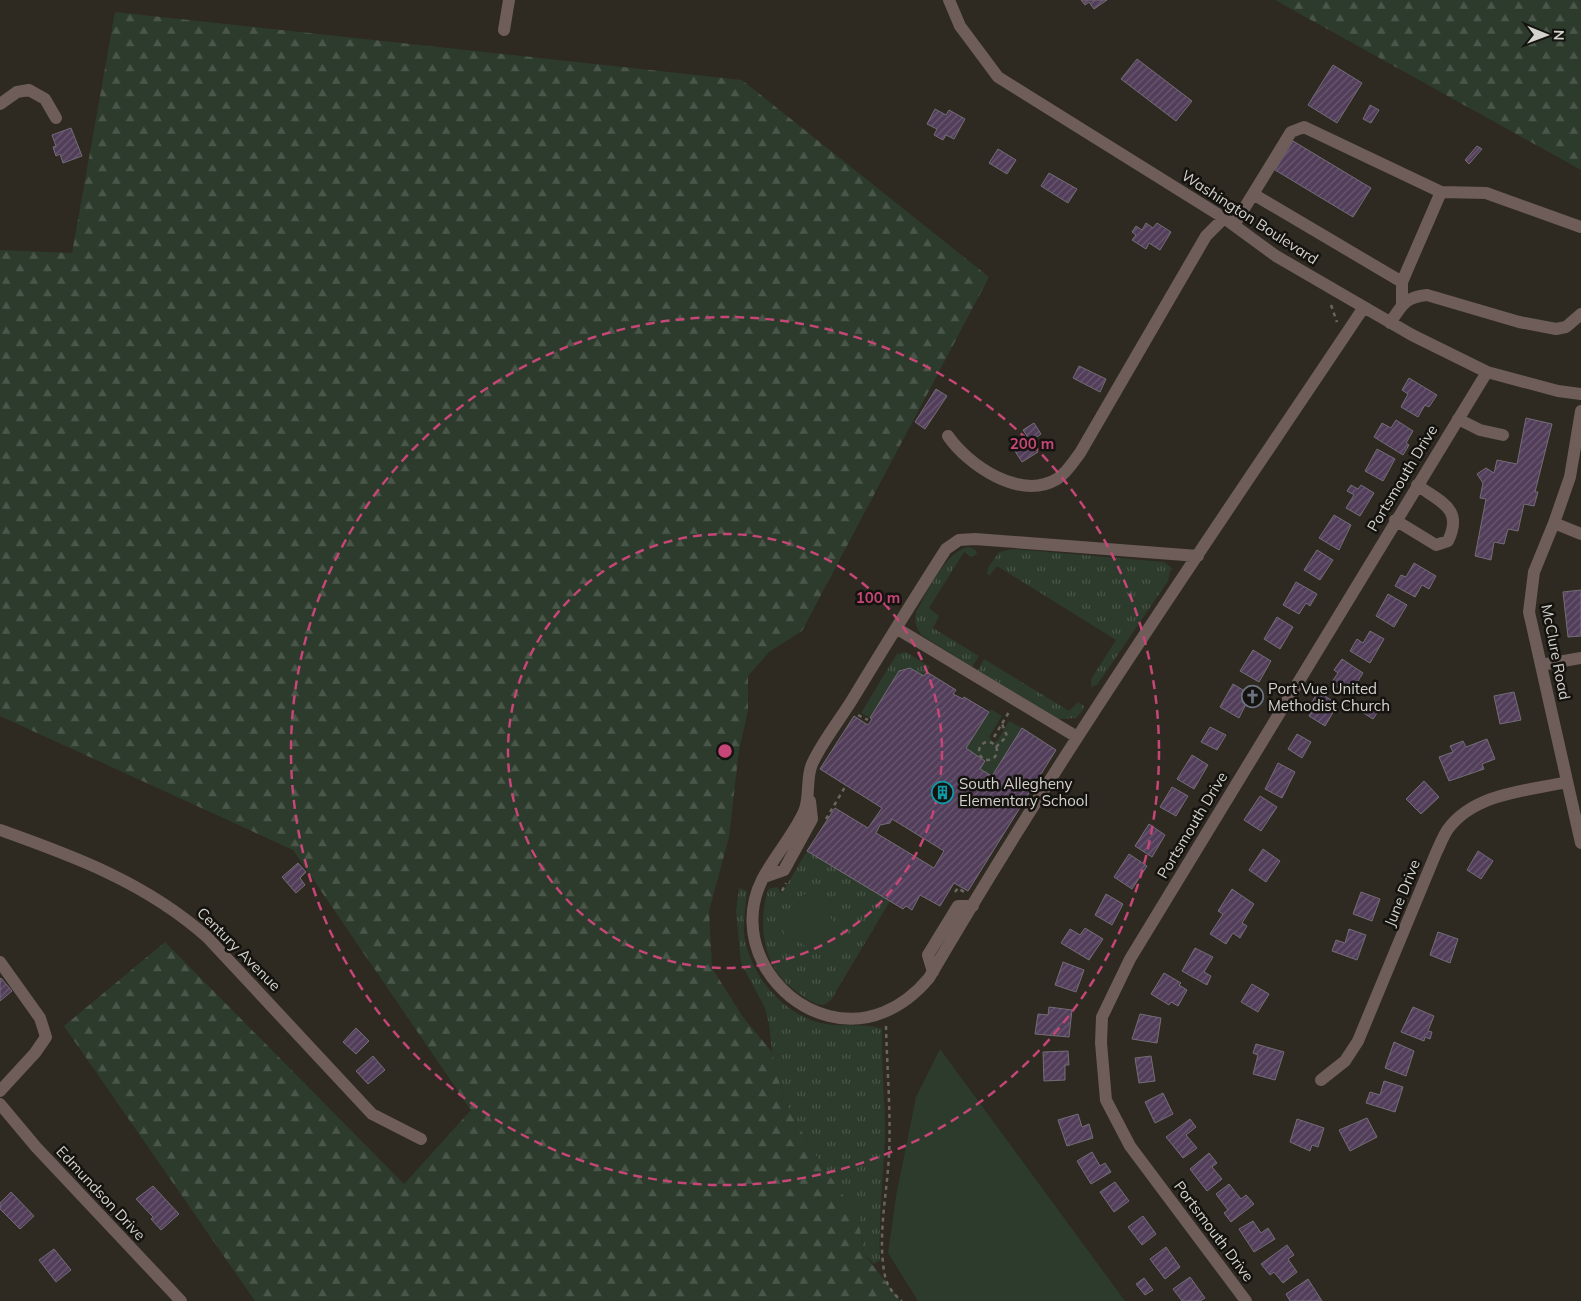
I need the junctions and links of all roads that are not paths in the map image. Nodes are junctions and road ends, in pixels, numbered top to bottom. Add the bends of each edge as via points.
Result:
1 (509, 0) edge
2 (949, 0) edge
3 (504, 30) dead end
4 (0, 104) edge
5 (56, 118) dead end
6 (1441, 192) junction
7 (1253, 194) junction
8 (1229, 221) junction
9 (1581, 227) edge
10 (1402, 282) junction
11 (1402, 305) junction
12 (1364, 307) junction
13 (1581, 314) edge
14 (1390, 323) junction
15 (1487, 372) junction
16 (1581, 394) edge
17 (1581, 411) edge
18 (1458, 419) junction
19 (1503, 435) dead end
20 (948, 436) dead end
21 (1417, 485) junction
22 (1396, 520) junction
23 (1554, 523) junction
24 (1581, 534) edge
25 (1198, 556) junction
26 (896, 628) junction
27 (1581, 658) edge
28 (1541, 665) junction
29 (1077, 737) junction
30 (1567, 782) junction
31 (0, 830) edge
32 (1581, 844) edge
33 (0, 962) edge
34 (1321, 1080) dead end
35 (0, 1090) edge
36 (0, 1104) edge
37 (421, 1139) dead end
38 (181, 1301) edge
39 (1246, 1301) edge

1 - 3 street
2 - 8 street, Washington Boulevard via 960,26 998,77
4 - 5 street via 17,92 28,90 45,99
6 - 7 street via 1304,127 1291,132
6 - 9 street via 1486,193
6 - 10 street
7 - 8 street
7 - 10 street
8 - 12 street, Washington Boulevard via 1276,256
8 - 20 street via 1206,236 1080,453 1065,472 1042,484 1021,485 990,473 957,450
10 - 11 street
11 - 13 street via 1412,296 1427,295 1518,322 1556,329 1566,327
11 - 14 street
12 - 14 street, Washington Boulevard
12 - 25 street
14 - 15 street, Washington Boulevard
15 - 16 street, Washington Boulevard
15 - 18 street, Portsmouth Drive
17 - 23 street, McClure Road via 1570,477
18 - 19 street via 1480,430
18 - 21 street, Portsmouth Drive
21 - 22 street, Portsmouth Drive
21 - 22 street via 1451,510 1454,518 1448,541 1436,544
22 - 39 street, Portsmouth Drive via 1130,960 1102,1017 1102,1073 1106,1100 1117,1123 1130,1146
23 - 24 street
23 - 28 street, McClure Road via 1534,572 1530,591 1529,612
25 - 26 street via 1002,540 959,540 946,549
25 - 29 street
26 - 29 street
26 - 29 street via 812,765 805,810 764,877 755,905 754,935 762,962 778,986 801,1004 839,1018 867,1017 886,1012 919,990 933,972 971,900
27 - 28 street
28 - 30 street, McClure Road
30 - 32 street, McClure Road
30 - 34 street, June Drive via 1492,798 1473,807 1448,830 1358,1041 1345,1061
31 - 37 street, Century Avenue via 108,873 180,913 207,937 372,1114
33 - 35 street via 40,1018 46,1037
36 - 38 street, Edmundson Drive via 36,1147

